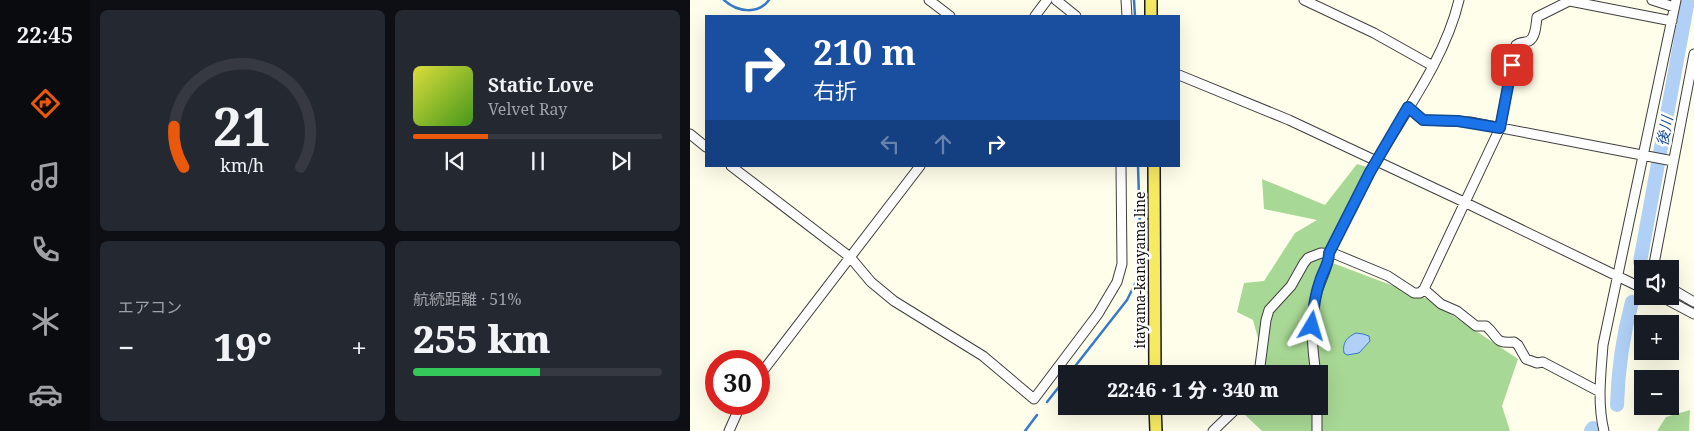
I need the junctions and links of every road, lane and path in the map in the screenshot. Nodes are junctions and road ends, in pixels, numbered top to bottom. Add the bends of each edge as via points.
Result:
1 (929, 0) edge
2 (1047, 0) edge
3 (1056, 0) edge
4 (1126, 0) edge
5 (1151, 0) edge
6 (1304, 0) edge
7 (1570, 0) edge
8 (1652, 0) edge
9 (1456, 1) edge
10 (1675, 4) edge
11 (949, 15) edge
12 (1036, 15) edge
13 (1075, 15) edge
14 (1127, 15) edge
15 (1151, 15) edge
16 (1672, 21) junction
17 (1694, 54) edge
18 (1433, 66) junction
19 (1180, 75) edge
20 (1408, 107) junction
21 (1500, 128) junction
22 (690, 134) edge
23 (705, 146) edge
24 (1644, 155) junction
25 (1673, 161) junction
26 (732, 167) edge
27 (919, 167) edge
28 (1121, 167) edge
29 (1154, 167) edge
30 (1464, 202) junction
31 (1329, 253) junction
32 (850, 257) junction
33 (1655, 260) edge
34 (1617, 276) junction
35 (1634, 284) edge
36 (1424, 289) junction
37 (1679, 293) edge
38 (1694, 302) edge
39 (1677, 305) edge
40 (1694, 314) edge
41 (770, 362) edge
42 (1155, 365) edge
43 (1260, 365) edge
44 (1315, 365) edge
45 (1600, 392) junction
46 (736, 415) edge
47 (1156, 415) edge
48 (1230, 415) edge
49 (1317, 415) edge
50 (729, 431) edge
51 (1156, 431) edge
52 (1213, 431) edge
53 (1317, 431) edge
54 (1604, 431) edge

1 - 11 street
2 - 12 street
3 - 13 street
4 - 14 street
5 - 15 main road
6 - 18 street via 1374,33
7 - 16 street
7 - 21 street via 1538,16 1532,38 1516,45
8 - 10 street
9 - 18 street via 1449,29
10 - 16 street
16 - 24 street
17 - 25 street
18 - 20 street
19 - 30 street via 1288,120
20 - 21 street via 1423,120 1458,121
20 - 31 street, bridge
21 - 24 street
21 - 30 street
22 - 23 street
24 - 25 street
24 - 34 street
25 - 33 street
26 - 32 street
27 - 32 street
28 - 32 street via 1122,264 1119,276 1098,314 1034,398 983,356 894,301 871,282
29 - 42 main road, itayama-kanayama line
30 - 34 street
30 - 36 street
31 - 36 street via 1388,276 1414,293
31 - 43 street via 1308,258 1291,286 1269,310
31 - 44 street via 1313,310
32 - 41 street
34 - 35 street
34 - 45 street via 1603,345
36 - 45 street via 1476,326 1486,326 1500,342 1514,342 1526,359 1542,362
37 - 38 street
39 - 40 street
45 - 54 street
46 - 50 street
47 - 51 main road
48 - 52 street
49 - 53 street

